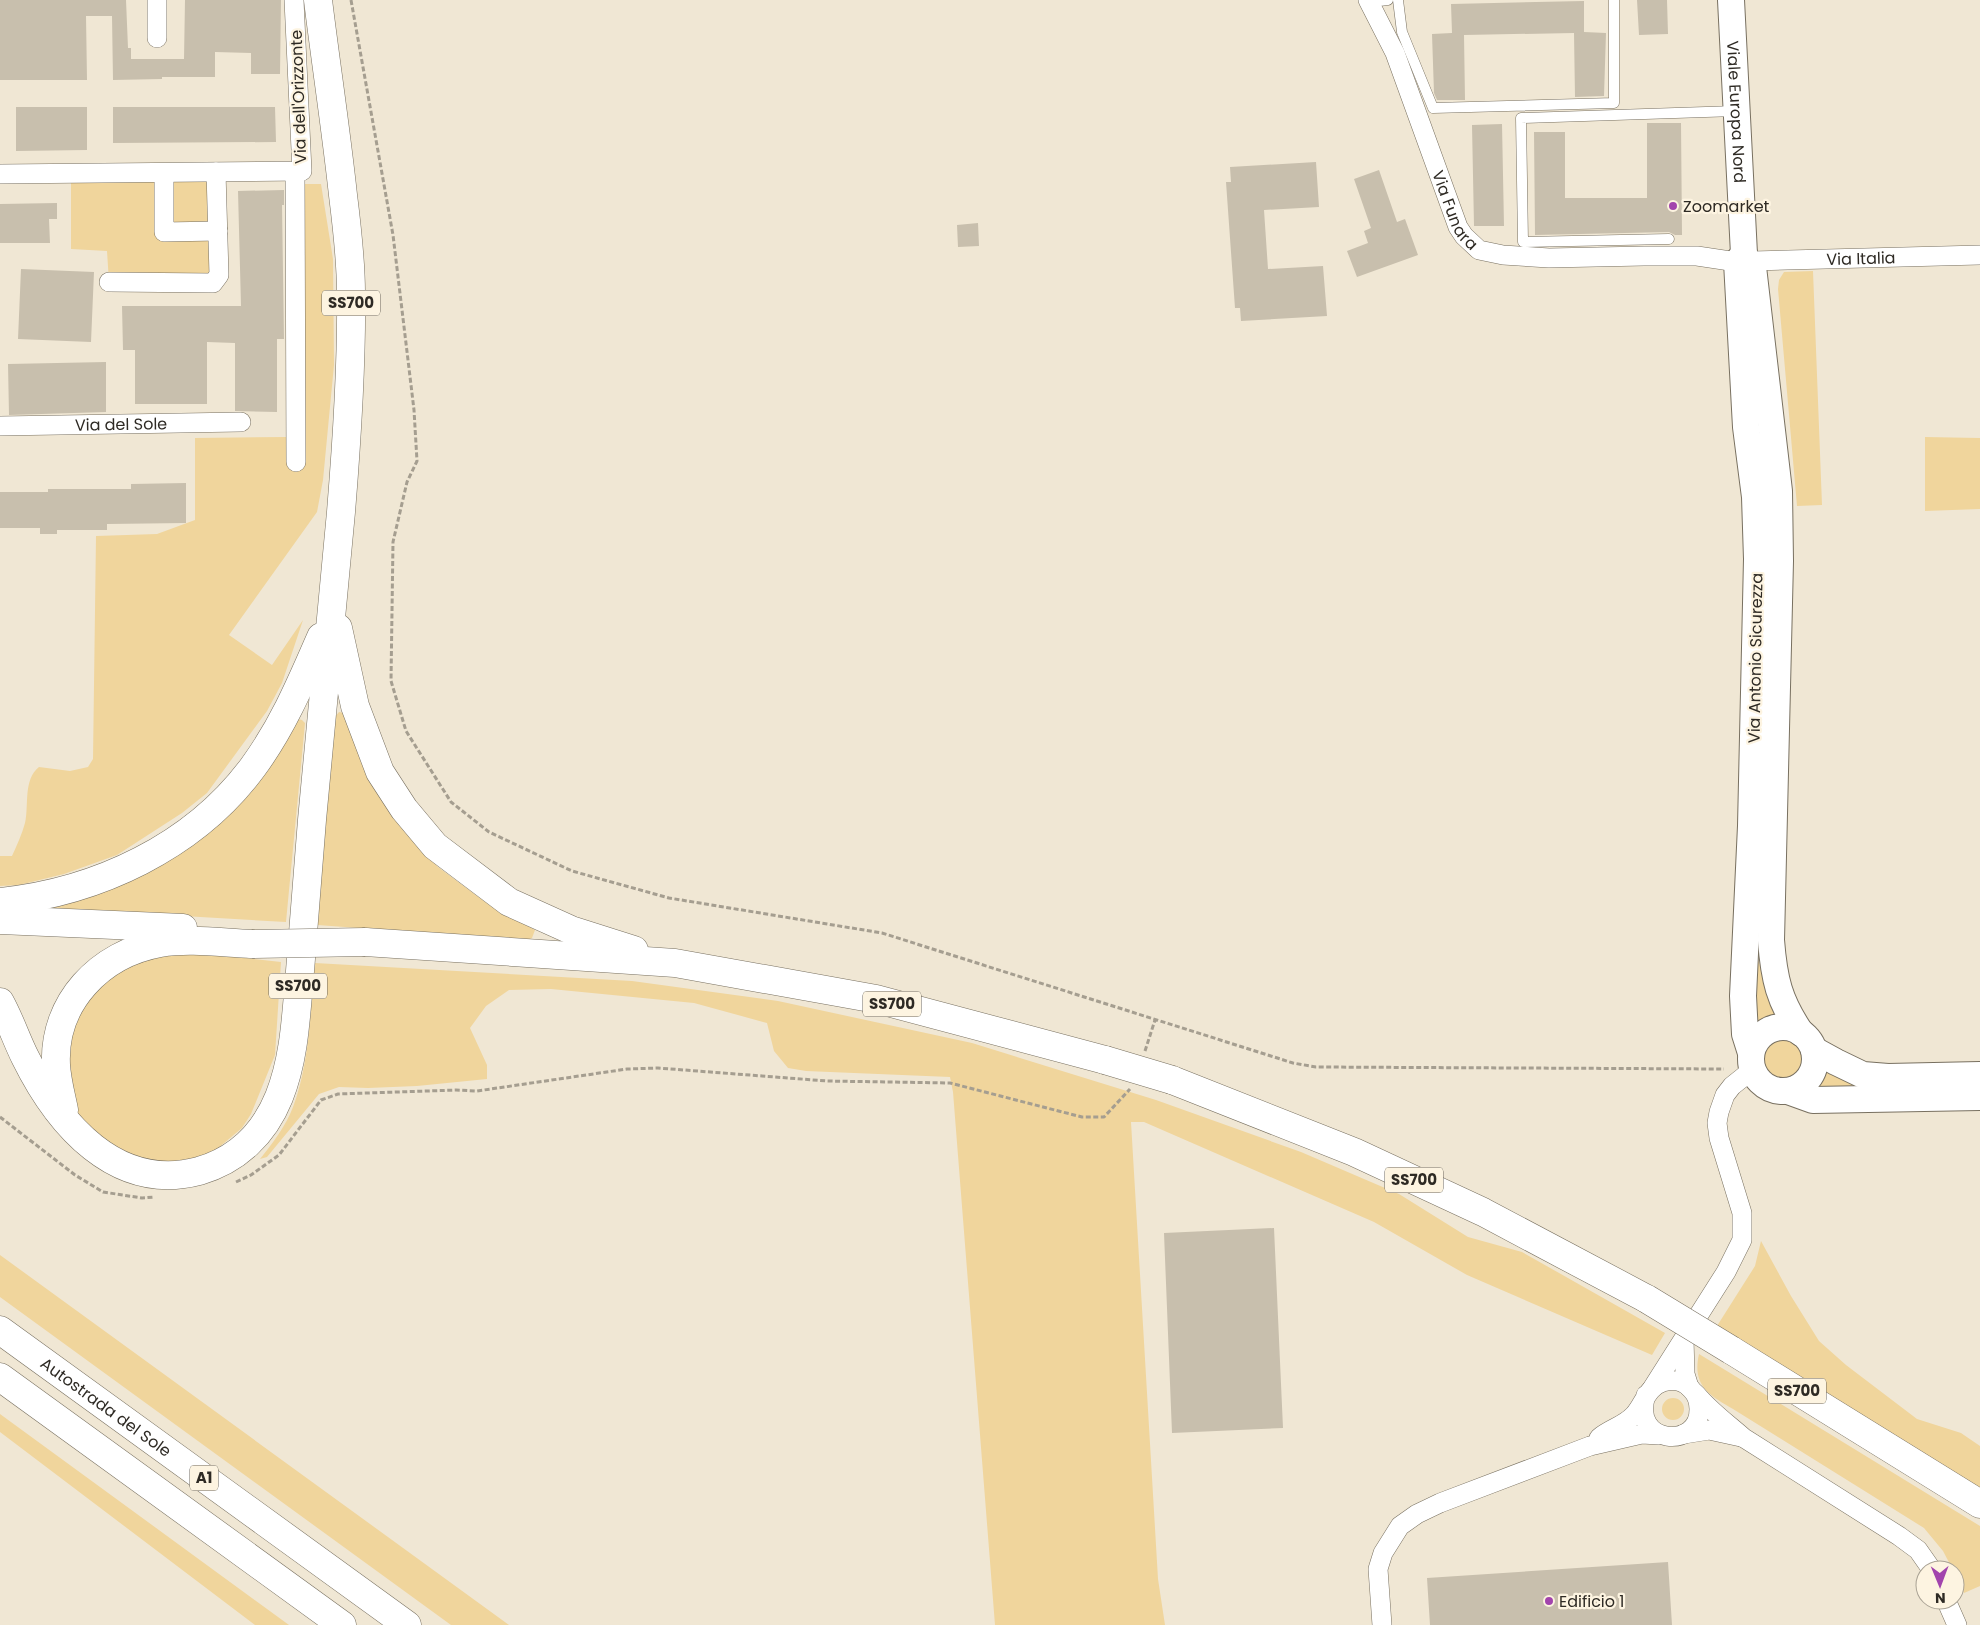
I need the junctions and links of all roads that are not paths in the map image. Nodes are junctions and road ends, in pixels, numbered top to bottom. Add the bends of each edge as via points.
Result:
1 (157, 0) edge
2 (294, 0) edge
3 (318, 0) edge
4 (1398, 0) edge
5 (1614, 0) edge
6 (1731, 0) edge
7 (1375, 1) edge
8 (157, 38) dead end
9 (1737, 111) junction
10 (295, 171) junction
11 (216, 172) junction
12 (164, 173) junction
13 (0, 174) edge
14 (218, 231) junction
15 (1669, 239) dead end
16 (1980, 255) edge
17 (1744, 259) junction
18 (109, 282) dead end
19 (241, 422) dead end
20 (0, 426) edge
21 (296, 462) dead end
22 (333, 608) junction
23 (0, 902) edge
24 (0, 920) edge
25 (254, 938) junction
26 (675, 963) junction
27 (0, 1002) edge
28 (1808, 1041) junction
29 (1752, 1061) junction
30 (1980, 1074) edge
31 (1788, 1091) junction
32 (1980, 1097) edge
33 (66, 1119) junction
34 (0, 1330) edge
35 (1684, 1339) junction
36 (0, 1377) edge
37 (1650, 1391) junction
38 (1692, 1391) junction
39 (1684, 1434) junction
40 (1659, 1435) junction
41 (1744, 1438) junction
42 (1590, 1446) junction
43 (1980, 1504) edge
44 (1925, 1560) edge
45 (1950, 1610) edge
46 (342, 1625) edge
47 (408, 1625) edge
48 (1382, 1625) edge
49 (1957, 1625) edge

1 - 8 street
2 - 10 street, Via dell'Orizzonte via 302,171
3 - 22 highway, SS700 via 341,172 351,288 349,416
4 - 5 lane via 1402,32 1433,108 1614,104
6 - 9 street, Viale Europa Nord
7 - 17 street, Via Funara via 1458,227 1479,250 1549,258 1697,256
9 - 15 lane via 1522,118 1524,242
9 - 17 street, Viale Europa Nord
10 - 11 street, Via dell'Orizzonte
10 - 21 street
11 - 12 street, Via dell'Orizzonte
11 - 14 street
12 - 13 street, Via dell'Orizzonte
12 - 14 street via 164,232
14 - 18 street via 219,275 213,283
16 - 17 street, Via Italia
17 - 28 street, Via Antonio Sicurezza via 1779,491 1773,967 1790,1018
17 - 29 street, Via Antonio Sicurezza via 1746,428 1755,497 1757,559 1744,996 1745,1034
19 - 20 street, Via del Sole
22 - 23 highway via 285,717 253,768 216,808 166,847 119,872 26,899
22 - 26 highway via 355,706 380,772 404,809 435,846 509,902 571,930
22 - 33 highway, SS700 via 292,1052 279,1098 254,1139 228,1159 188,1174 163,1176 116,1163 96,1150
24 - 25 highway
25 - 26 highway, SS700, bridge via 365,942
25 - 33 highway via 162,943 140,948 118,957 87,980 65,1013 57,1046 58,1086
26 - 43 highway, SS700, bridge via 876,1000 1105,1060 1172,1080 1354,1152 1484,1212 1647,1299
27 - 33 highway via 36,1078
28 - 29 street via 1792,1028 1771,1030 1755,1043
28 - 30 street via 1864,1075
28 - 31 street via 1815,1061 1813,1071 1807,1081
29 - 31 street, Via Antonio Sicurezza via 1761,1083 1778,1091
29 - 35 street via 1725,1095 1717,1123 1742,1214 1742,1240
31 - 32 street, Via Antonio Sicurezza via 1813,1100
34 - 47 highway, Autostrada del Sole / A1
35 - 37 street
35 - 38 street via 1685,1374
36 - 46 highway, A1
37 - 38 street via 1661,1382 1671,1380 1681,1382
37 - 40 street via 1643,1404 1643,1414 1647,1424
37 - 42 street via 1634,1415
38 - 39 street via 1699,1404 1699,1413 1696,1423
38 - 41 street
39 - 40 street via 1676,1437
39 - 41 street via 1709,1430
40 - 42 street via 1642,1434
41 - 44 street via 1899,1536 1918,1550
42 - 48 street via 1440,1503 1400,1526 1383,1553 1378,1569
45 - 49 street

